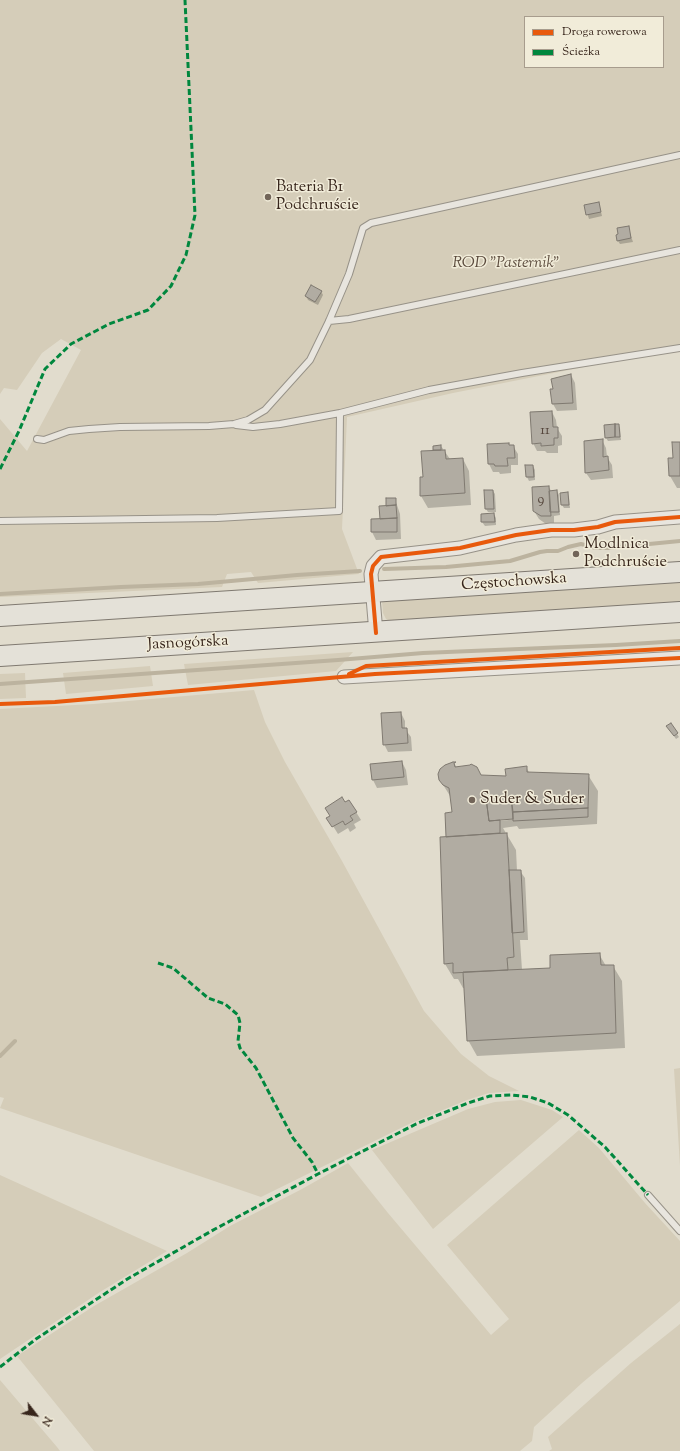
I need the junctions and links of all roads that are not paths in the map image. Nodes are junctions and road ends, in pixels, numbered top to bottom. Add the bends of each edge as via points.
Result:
1 (680, 155) edge
2 (680, 250) edge
3 (329, 321) junction
4 (680, 348) edge
5 (340, 413) junction
6 (234, 424) junction
7 (37, 439) dead end
8 (680, 517) edge
9 (0, 521) edge
10 (680, 572) edge
11 (372, 592) junction
12 (680, 612) edge
13 (0, 616) edge
14 (376, 633) junction
15 (0, 656) edge
16 (680, 658) edge
17 (344, 677) dead end
18 (648, 1195) dead end
19 (680, 1231) edge

1 - 3 lane via 371,223 363,228 349,274
2 - 3 lane via 377,314
3 - 6 lane via 310,360 265,410 248,420
4 - 5 lane via 436,389
5 - 6 lane via 253,427
5 - 9 lane via 339,511 217,518
6 - 7 lane via 120,427 69,431 44,440
8 - 11 street via 615,522 574,530 551,530 460,548 381,557 373,566
10 - 11 main road, Częstochowska
11 - 13 main road
11 - 14 street
12 - 14 main road
14 - 15 main road, Jasnogórska
16 - 17 street
18 - 19 lane

